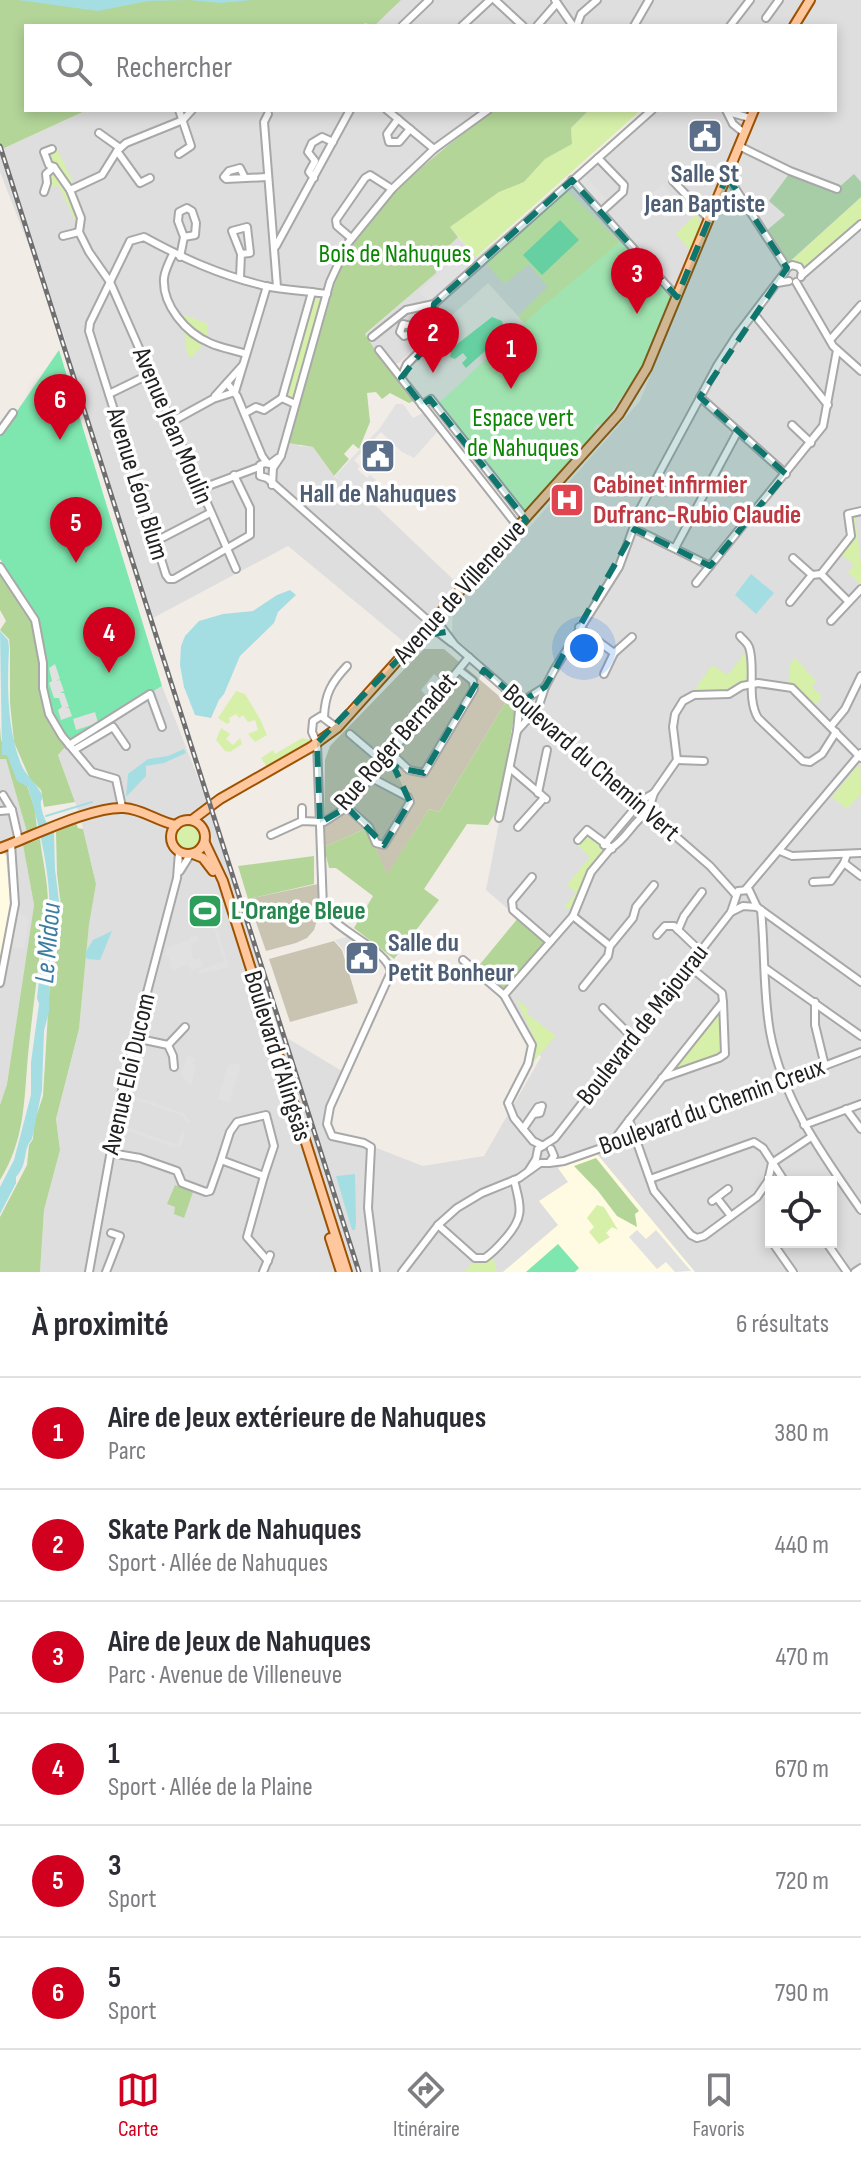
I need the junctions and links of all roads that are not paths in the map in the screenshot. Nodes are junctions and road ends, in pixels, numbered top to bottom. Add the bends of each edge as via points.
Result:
1 (429, 0) edge
2 (492, 0) edge
3 (597, 0) edge
4 (649, 0) edge
5 (750, 0) edge
6 (779, 0) edge
7 (810, 0) edge
8 (556, 2) edge
9 (766, 18) dead end
10 (408, 20) junction
11 (404, 24) edge
12 (413, 24) edge
13 (464, 24) edge
14 (521, 24) edge
15 (539, 24) edge
16 (574, 24) edge
17 (577, 24) edge
18 (635, 24) edge
19 (732, 24) edge
20 (795, 24) edge
21 (180, 112) edge
22 (190, 112) edge
23 (268, 112) edge
24 (349, 112) edge
25 (389, 112) edge
26 (485, 112) edge
27 (650, 112) edge
28 (727, 112) edge
29 (752, 114) edge
30 (398, 119) junction
31 (183, 120) junction
32 (410, 129) junction
33 (99, 133) dead end
34 (744, 133) junction
35 (333, 142) junction
36 (739, 146) junction
37 (52, 149) dead end
38 (119, 149) junction
39 (434, 149) junction
40 (179, 154) dead end
41 (598, 158) junction
42 (54, 167) junction
43 (727, 176) junction
44 (267, 177) junction
45 (150, 178) dead end
46 (245, 178) dead end
47 (314, 178) junction
48 (572, 180) junction
49 (673, 181) dead end
50 (392, 189) junction
51 (837, 189) dead end
52 (70, 190) junction
53 (44, 192) dead end
54 (601, 212) junction
55 (273, 217) junction
56 (709, 219) junction
57 (289, 222) junction
58 (861, 224) edge
59 (79, 232) junction
60 (63, 236) dead end
61 (184, 237) junction
62 (351, 238) junction
63 (275, 249) junction
64 (241, 254) junction
65 (176, 256) junction
66 (786, 270) junction
67 (801, 272) junction
68 (240, 278) junction
69 (793, 281) junction
70 (110, 282) junction
71 (777, 283) junction
72 (267, 286) junction
73 (277, 287) junction
74 (312, 292) junction
75 (327, 294) junction
76 (677, 297) junction
77 (434, 304) junction
78 (860, 308) edge
79 (754, 314) junction
80 (411, 326) dead end
81 (842, 328) junction
82 (823, 329) junction
83 (372, 337) dead end
84 (830, 340) junction
85 (379, 350) dead end
86 (837, 350) junction
87 (246, 354) junction
88 (847, 358) junction
89 (242, 366) junction
90 (834, 367) junction
91 (861, 371) edge
92 (150, 374) junction
93 (401, 378) junction
94 (227, 383) junction
95 (831, 389) junction
96 (235, 392) junction
97 (818, 393) junction
98 (109, 394) junction
99 (700, 397) junction
100 (282, 398) junction
101 (213, 399) junction
102 (295, 404) junction
103 (422, 405) junction
104 (828, 405) junction
105 (13, 413) dead end
106 (245, 413) junction
107 (171, 422) junction
108 (792, 425) dead end
109 (0, 431) edge
110 (738, 431) junction
111 (811, 443) junction
112 (264, 468) junction
113 (786, 474) junction
114 (234, 475) junction
115 (200, 489) junction
116 (861, 511) edge
117 (210, 513) junction
118 (526, 519) junction
119 (519, 528) junction
120 (635, 529) junction
121 (156, 541) junction
122 (675, 548) junction
123 (227, 550) junction
124 (793, 558) dead end
125 (710, 566) junction
126 (0, 567) edge
127 (236, 569) dead end
128 (821, 574) junction
129 (812, 575) junction
130 (696, 583) dead end
131 (861, 589) edge
132 (848, 601) junction
133 (790, 602) dead end
134 (831, 621) dead end
135 (432, 623) junction
136 (579, 627) junction
137 (437, 634) junction
138 (421, 636) junction
139 (740, 636) dead end
140 (632, 637) dead end
141 (455, 645) junction
142 (614, 653) junction
143 (469, 657) junction
144 (347, 666) dead end
145 (459, 670) junction
146 (604, 674) dead end
147 (861, 676) edge
148 (751, 685) junction
149 (320, 687) dead end
150 (545, 687) junction
151 (328, 691) junction
152 (520, 701) junction
153 (537, 715) junction
154 (324, 717) junction
155 (162, 727) dead end
156 (337, 728) junction
157 (834, 729) junction
158 (517, 731) junction
159 (350, 734) dead end
160 (317, 743) junction
161 (126, 746) dead end
162 (71, 747) junction
163 (547, 750) dead end
164 (391, 753) junction
165 (860, 755) edge
166 (677, 760) junction
167 (704, 761) dead end
168 (383, 762) junction
169 (510, 768) junction
170 (370, 777) junction
171 (654, 793) junction
172 (3, 795) dead end
173 (542, 796) junction
174 (639, 805) junction
175 (122, 807) junction
176 (347, 807) junction
177 (302, 808) dead end
178 (12, 810) junction
179 (0, 811) edge
180 (648, 812) junction
181 (154, 816) junction
182 (499, 818) dead end
183 (302, 821) junction
184 (196, 823) junction
185 (320, 823) junction
186 (176, 825) junction
187 (518, 827) dead end
188 (171, 834) junction
189 (271, 835) dead end
190 (578, 840) dead end
191 (15, 843) junction
192 (205, 843) junction
193 (609, 847) junction
194 (0, 848) edge
195 (780, 851) junction
196 (179, 852) junction
197 (861, 853) edge
198 (192, 854) junction
199 (847, 854) junction
200 (844, 863) junction
201 (13, 870) junction
202 (4, 873) dead end
203 (861, 876) edge
204 (532, 877) dead end
205 (177, 878) junction
206 (813, 882) dead end
207 (654, 885) dead end
208 (15, 891) junction
209 (702, 892) dead end
210 (744, 893) junction
211 (10, 902) dead end
212 (745, 905) junction
213 (759, 909) junction
214 (731, 912) junction
215 (573, 916) junction
216 (776, 921) junction
217 (678, 930) junction
218 (762, 930) junction
219 (657, 935) dead end
220 (550, 942) junction
221 (610, 946) junction
222 (700, 951) junction
223 (463, 960) dead end
224 (689, 966) junction
225 (765, 968) junction
226 (861, 982) edge
227 (0, 983) edge
228 (583, 987) dead end
229 (504, 995) junction
230 (723, 1002) junction
231 (815, 1002) junction
232 (603, 1008) dead end
233 (185, 1027) dead end
234 (861, 1036) edge
235 (135, 1038) junction
236 (633, 1038) junction
237 (168, 1045) junction
238 (861, 1052) edge
239 (825, 1066) junction
240 (174, 1067) dead end
241 (662, 1078) junction
242 (783, 1081) junction
243 (861, 1104) edge
244 (846, 1109) junction
245 (534, 1114) dead end
246 (629, 1120) junction
247 (804, 1125) junction
248 (523, 1129) junction
249 (861, 1129) edge
250 (634, 1137) junction
251 (811, 1137) junction
252 (611, 1144) junction
253 (111, 1153) junction
254 (544, 1153) junction
255 (221, 1160) junction
256 (564, 1161) junction
257 (772, 1163) junction
258 (264, 1176) junction
259 (781, 1176) edge
260 (650, 1179) junction
261 (514, 1180) junction
262 (728, 1189) dead end
263 (861, 1210) edge
264 (731, 1216) junction
265 (438, 1225) junction
266 (111, 1233) dead end
267 (776, 1248) edge
268 (830, 1248) edge
269 (861, 1268) edge
270 (89, 1269) edge
271 (106, 1272) edge
272 (263, 1272) edge
273 (344, 1272) edge
274 (376, 1272) edge
275 (402, 1272) edge
276 (793, 1272) edge
277 (847, 1272) edge
278 (855, 1272) edge

1 - 10 street
2 - 13 street
2 - 14 street
3 - 17 street
4 - 18 street
5 - 19 street
6 - 9 street
7 - 20 main road
8 - 15 street
8 - 16 street
10 - 11 street
10 - 12 street
21 - 31 street
22 - 31 street
23 - 44 street
24 - 35 street
25 - 30 street
26 - 39 street
27 - 41 street
28 - 34 street
29 - 34 main road, Avenue de Villeneuve
30 - 32 street
30 - 32 street via 387,134 389,142 399,142
31 - 38 street
31 - 40 street via 191,146
32 - 39 street
33 - 38 street
34 - 36 main road, Avenue de Villeneuve
35 - 47 street
35 - 47 street via 322,137 312,143 308,152 315,161 309,172
36 - 43 main road, Avenue de Villeneuve
36 - 51 street
37 - 42 street via 40,154
38 - 45 street via 140,183
38 - 52 street via 102,175
39 - 50 street
41 - 48 street
41 - 54 street via 624,185
42 - 52 street
42 - 53 street via 46,174
43 - 56 main road, Avenue de Villeneuve
43 - 66 street
44 - 46 street
44 - 55 street
47 - 57 street
48 - 54 street
48 - 77 street
49 - 56 street
50 - 62 street
50 - 62 street via 375,176 365,178 336,220
52 - 59 street, Avenue Jean Moulin via 81,218
54 - 76 street
55 - 57 street
55 - 63 street
56 - 76 main road, Avenue de Villeneuve
57 - 63 street
58 - 67 street
59 - 60 street
59 - 70 street, Avenue Jean Moulin
61 - 61 street via 178,221 179,212 187,208 196,223 195,235
61 - 65 street
62 - 75 street
63 - 73 street
64 - 64 street via 232,231 247,227 250,253
64 - 68 street
65 - 68 street
65 - 70 street via 144,237 130,241
65 - 87 street via 164,283 182,324 209,343
66 - 67 street via 794,265
66 - 69 street
66 - 71 street
67 - 69 street
68 - 72 street
69 - 71 street
69 - 82 street
70 - 92 street, Avenue Jean Moulin
70 - 98 street, Avenue Léon Blum via 89,331
71 - 79 street
72 - 73 street
72 - 87 street
73 - 74 street
74 - 75 street
74 - 100 street
75 - 102 street
76 - 118 main road, Avenue de Villeneuve via 631,397
77 - 80 street
77 - 83 street via 406,310
77 - 93 street via 431,340
78 - 81 street
79 - 97 street
79 - 99 street
81 - 82 street
81 - 84 street
82 - 84 street
84 - 86 street
85 - 93 street
86 - 88 street
86 - 90 street
87 - 89 street
88 - 90 street
88 - 91 street
89 - 94 street
89 - 96 street
90 - 95 street
92 - 98 street
92 - 107 street, Avenue Jean Moulin
93 - 103 street
94 - 96 street
94 - 101 street
95 - 97 street
95 - 104 street
96 - 101 street
96 - 106 street
97 - 104 street
98 - 121 street, Avenue Léon Blum
99 - 110 street
99 - 120 street via 641,507
100 - 102 street
100 - 106 street via 264,410 256,407
101 - 107 street
102 - 112 street via 281,456
103 - 118 street via 431,399
103 - 119 street
104 - 111 street via 823,426
105 - 109 street
106 - 112 street
107 - 115 street, Avenue Jean Moulin
108 - 111 street
110 - 113 street
110 - 122 street
111 - 113 street
112 - 114 street
112 - 135 street via 272,485
113 - 125 street
114 - 115 street
114 - 123 street, Avenue Léon Blum via 250,508 250,535
115 - 117 street, Avenue Jean Moulin
116 - 128 street via 848,514 851,536
117 - 121 street
117 - 123 street, Avenue Jean Moulin
118 - 119 main road, Avenue de Villeneuve
119 - 135 main road, Avenue de Villeneuve
120 - 122 street
120 - 136 street via 619,567
121 - 123 street, Avenue Léon Blum via 169,579
122 - 125 street
123 - 127 street, Avenue Jean Moulin
124 - 129 street
125 - 130 street
126 - 162 street via 35,620 45,701
128 - 129 street
128 - 132 street
129 - 133 street
131 - 132 street
132 - 134 street
135 - 137 street, Boulevard du Chemin Vert
135 - 138 main road, Avenue de Villeneuve
135 - 141 street, Boulevard du Chemin Vert
136 - 142 street
136 - 150 street
137 - 138 street
137 - 141 street, Boulevard du Chemin Vert
138 - 156 main road, Avenue de Villeneuve
139 - 148 street via 749,647
140 - 142 street
141 - 143 street, Boulevard du Chemin Vert
142 - 146 street
143 - 145 street, Rue Roger Bernadet
143 - 152 street, Boulevard du Chemin Vert
144 - 151 street
145 - 164 street, Rue Roger Bernadet
145 - 164 street via 473,681 474,689 424,773 409,770
147 - 157 street
148 - 157 street via 792,688
148 - 157 street via 755,714 803,761 817,759
148 - 166 street via 683,701 675,714
149 - 151 street
150 - 152 street
150 - 153 street
151 - 154 street
152 - 153 street, Boulevard du Chemin Vert
152 - 158 street
153 - 158 street
153 - 174 street, Boulevard du Chemin Vert
154 - 156 street
154 - 160 street via 312,724
155 - 162 street via 150,694
156 - 160 main road, Avenue de Villeneuve
157 - 165 street
158 - 169 street
159 - 168 street
160 - 184 main road, Avenue de Villeneuve via 210,806
160 - 185 street
161 - 162 street via 113,727
162 - 175 street via 92,772 113,777
163 - 173 street
164 - 168 street, Rue Roger Bernadet
165 - 195 street
166 - 167 street
166 - 171 street
168 - 170 street, Rue Roger Bernadet
169 - 173 street
169 - 182 street
170 - 176 street, Rue Roger Bernadet
170 - 176 street via 410,802 384,845 376,843 369,827
171 - 174 street
171 - 180 street
172 - 178 street
173 - 187 street
174 - 180 street, Boulevard du Chemin Vert
174 - 193 street
175 - 181 main road
175 - 191 main road
176 - 185 street, Rue Roger Bernadet
177 - 183 street
178 - 179 street
178 - 191 street
180 - 193 street
180 - 210 street, Boulevard du Chemin Vert
181 - 186 main road
181 - 188 main road
183 - 185 street
183 - 189 street
184 - 186 main road
184 - 192 main road via 205,833
185 - 274 street via 323,908 333,922 390,964 391,975 330,1107 327,1127 334,1137 371,1147 368,1208
186 - 188 main road
188 - 196 main road
190 - 193 street via 587,830
191 - 194 main road
191 - 201 street
192 - 198 main road
192 - 273 main road, Boulevard d'Alingsäs via 223,881
193 - 215 street via 591,872
195 - 199 street via 792,856
195 - 210 street
196 - 198 main road
196 - 205 street, Avenue Eloi Ducom
197 - 199 street
198 - 205 street, Avenue Eloi Ducom
198 - 273 main road, Boulevard d'Alingsäs via 207,862 221,891
199 - 200 street
200 - 203 street
200 - 206 street via 831,881
201 - 202 street
201 - 208 street
204 - 220 street via 512,901 513,910
205 - 235 street, Avenue Eloi Ducom
207 - 221 street
208 - 211 street
208 - 227 street
209 - 217 street
210 - 212 street
210 - 212 street
210 - 213 street
210 - 214 street, Boulevard de Majourau
212 - 213 street
212 - 214 street, Boulevard de Majourau
213 - 216 street
213 - 218 street
214 - 222 street, Boulevard de Majourau
215 - 220 street
215 - 221 street
216 - 218 street
216 - 226 street
217 - 219 street via 665,926
217 - 222 street
218 - 225 street
220 - 229 street
221 - 228 street
222 - 224 street, Boulevard de Majourau
223 - 229 street
224 - 230 street via 722,993
224 - 236 street, Boulevard de Majourau
225 - 231 street
225 - 242 street via 770,1029
229 - 248 street via 532,1045 508,1103
230 - 241 street
230 - 241 street via 725,1054
231 - 234 street
231 - 239 street
232 - 236 street
233 - 237 street
235 - 237 street
235 - 253 street, Avenue Eloi Ducom
236 - 254 street, Boulevard de Majourau
237 - 240 street
238 - 239 street, Boulevard du Chemin Creux
239 - 242 street, Boulevard du Chemin Creux
241 - 246 street
242 - 247 street
242 - 250 street, Boulevard du Chemin Creux
243 - 244 street
244 - 247 street
244 - 249 street
245 - 248 street
246 - 250 street
246 - 252 street
247 - 251 street
248 - 254 street
250 - 252 street, Boulevard du Chemin Creux
250 - 260 street
251 - 257 street
251 - 263 street
252 - 256 street, Boulevard du Chemin Creux
253 - 255 street via 170,1168 182,1183 206,1192
253 - 270 street, Avenue Eloi Ducom
254 - 256 street
254 - 256 street, Boulevard du Chemin Creux via 549,1163
254 - 261 street
255 - 258 street
255 - 258 street via 237,1122 266,1115 274,1146
257 - 259 street
257 - 260 street via 759,1144 747,1142
257 - 264 street via 764,1190
258 - 272 street via 247,1237 269,1258
260 - 264 street via 654,1191 697,1238
261 - 265 street via 472,1198
261 - 265 street via 520,1205 516,1228 485,1258 475,1258
262 - 264 street via 714,1199
265 - 275 street
266 - 271 street via 120,1236
267 - 276 street
268 - 277 street
269 - 278 street
270 - 271 street

